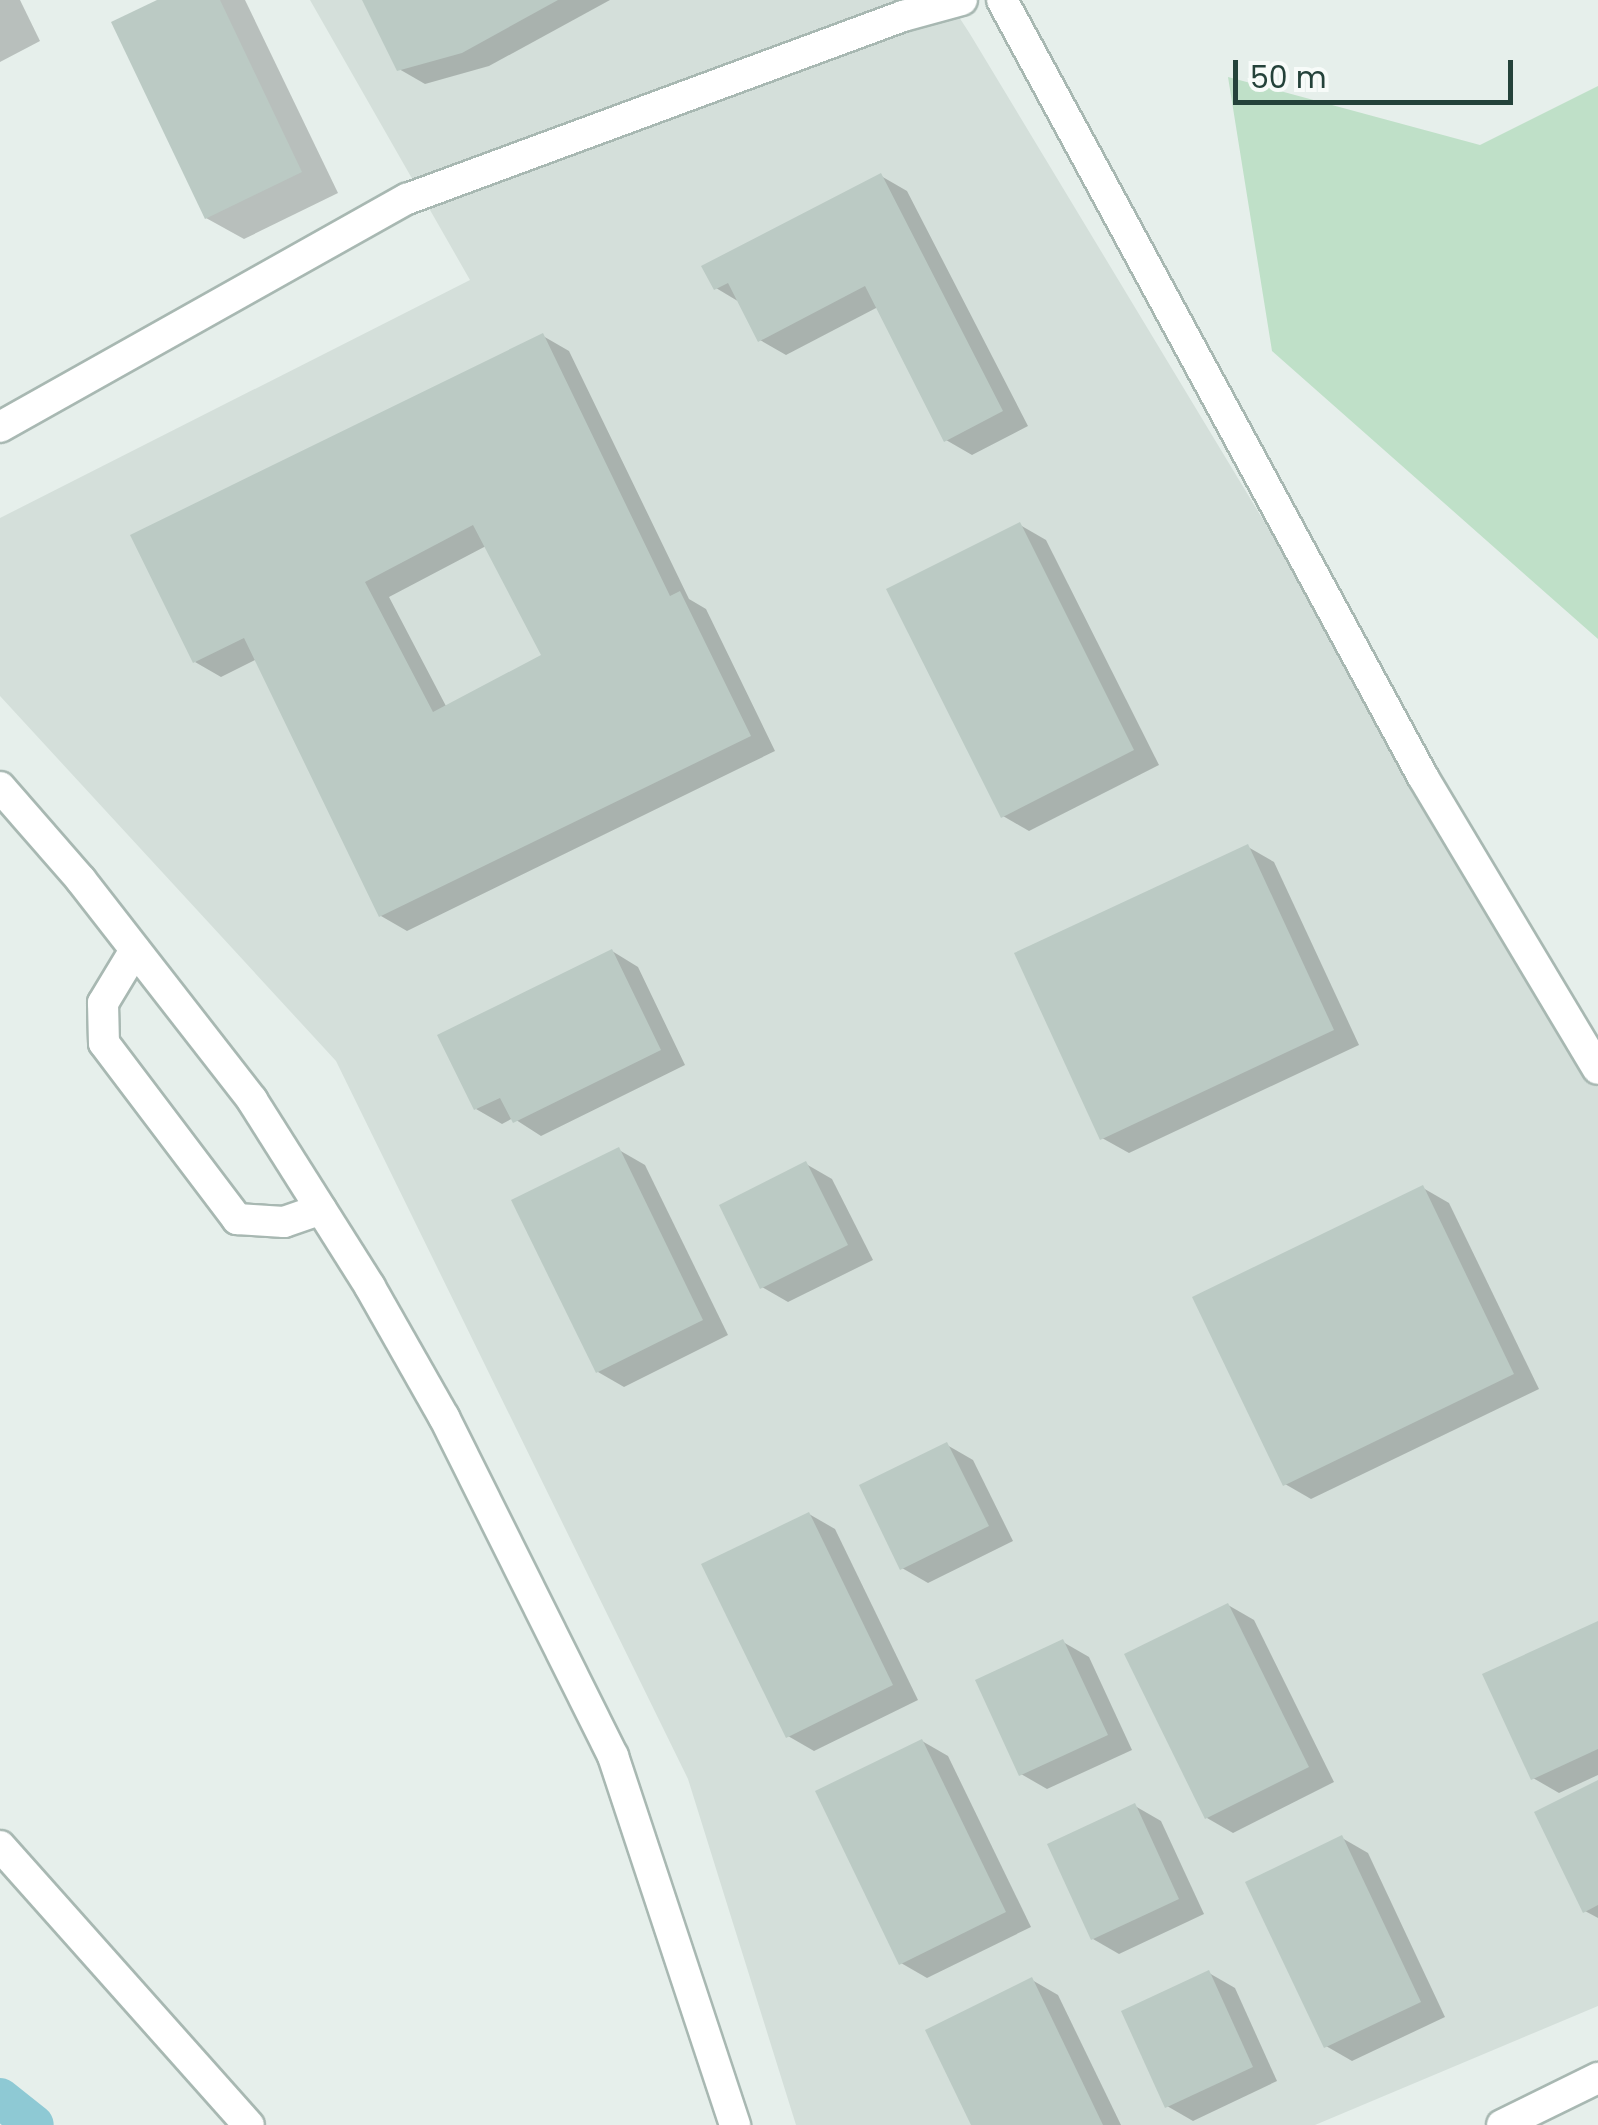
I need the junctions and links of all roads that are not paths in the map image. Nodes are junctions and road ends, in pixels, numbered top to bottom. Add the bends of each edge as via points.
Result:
1 (962, 0) edge
2 (1002, 0) edge
3 (0, 426) edge
4 (0, 787) edge
5 (135, 950) junction
6 (1598, 1069) edge
7 (321, 1209) junction
8 (0, 1846) edge
9 (1598, 2078) edge
10 (249, 2125) edge
11 (735, 2125) edge
12 (1502, 2125) edge

1 - 3 street via 406,199
2 - 6 street via 1424,777
4 - 5 street
5 - 7 street via 252,1100
5 - 7 street via 103,1003 104,1043 237,1219 284,1222
7 - 11 street via 444,1416 613,1756
8 - 10 street
9 - 12 street

